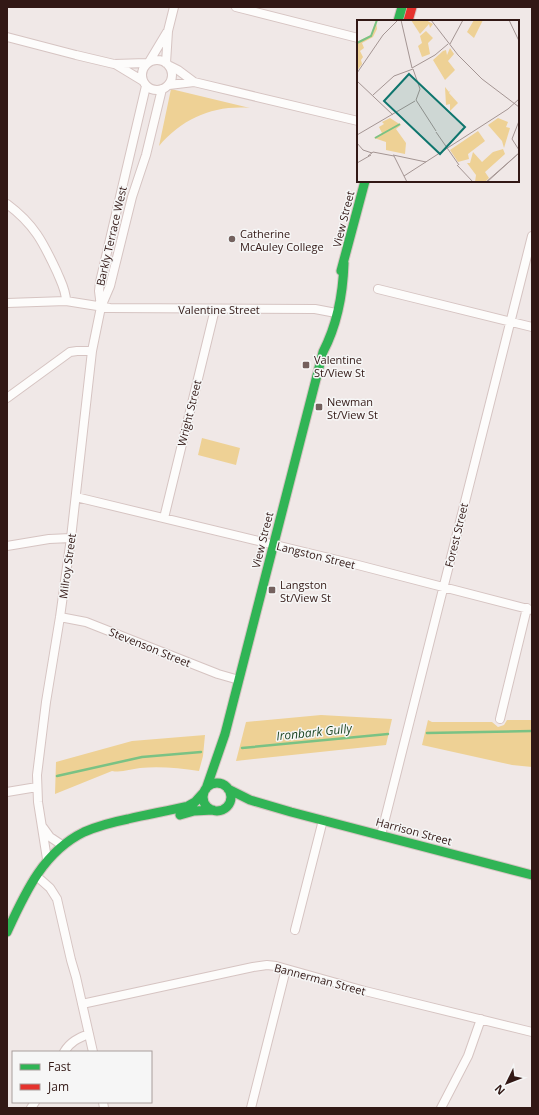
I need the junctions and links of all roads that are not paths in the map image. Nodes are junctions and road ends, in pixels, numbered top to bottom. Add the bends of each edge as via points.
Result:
1 (174, 7) edge
2 (236, 7) edge
3 (402, 7) edge
4 (412, 7) edge
5 (398, 20) edge
6 (408, 20) edge
7 (168, 31) junction
8 (7, 37) edge
9 (357, 38) edge
10 (148, 62) junction
11 (114, 64) junction
12 (168, 65) junction
13 (194, 82) junction
14 (144, 83) junction
15 (165, 87) junction
16 (357, 122) edge
17 (364, 182) edge
18 (7, 204) edge
19 (532, 236) edge
20 (378, 289) dead end
21 (66, 302) junction
22 (7, 303) edge
23 (101, 307) junction
24 (215, 309) junction
25 (333, 312) junction
26 (510, 322) junction
27 (532, 327) edge
28 (92, 351) junction
29 (7, 398) edge
30 (76, 497) junction
31 (164, 518) junction
32 (71, 538) junction
33 (273, 544) junction
34 (7, 546) edge
35 (443, 587) junction
36 (530, 609) edge
37 (60, 617) junction
38 (239, 680) junction
39 (500, 719) dead end
40 (225, 734) junction
41 (37, 786) junction
42 (226, 787) junction
43 (205, 790) junction
44 (7, 792) edge
45 (228, 805) junction
46 (212, 810) junction
47 (291, 812) junction
48 (323, 820) junction
49 (42, 826) junction
50 (381, 835) junction
51 (60, 850) junction
52 (47, 859) junction
53 (532, 875) edge
54 (41, 880) junction
55 (295, 930) dead end
56 (7, 933) edge
57 (286, 969) junction
58 (82, 1004) junction
59 (481, 1019) junction
60 (532, 1032) edge
61 (89, 1034) junction
62 (64, 1051) edge
63 (93, 1051) edge
64 (251, 1108) edge
65 (440, 1108) edge

1 - 7 street
2 - 9 street
3 - 5 street
4 - 6 street
7 - 10 street
7 - 12 street
8 - 11 street
10 - 11 street
10 - 12 street via 158,59
10 - 14 street via 142,71
11 - 14 street
12 - 13 street
12 - 15 street via 172,76
13 - 15 street
13 - 16 street
14 - 15 street via 153,90
14 - 23 street, Barkly Terrace West via 100,282
15 - 23 street, Barkly Terrace West via 132,197 110,286
17 - 25 street, View Street via 344,263 345,274
18 - 21 street via 28,221 45,246 64,290
19 - 26 street, Forest Street
20 - 26 street
21 - 22 street, Valentine Street
21 - 23 street, Valentine Street
23 - 24 street, Valentine Street
23 - 28 street, Milroy Street
24 - 25 street, Valentine Street
24 - 31 street, Wright Street
25 - 33 street, View Street via 330,337 323,352
26 - 27 street
26 - 35 street, Forest Street
28 - 29 street via 70,352
28 - 30 street, Milroy Street
30 - 31 street, Langston Street
30 - 32 street, Milroy Street
31 - 33 street, Langston Street
32 - 34 street
32 - 37 street, Milroy Street
33 - 35 street, Langston Street
33 - 38 street, View Street
35 - 36 street, Langston Street
35 - 50 street, Forest Street
36 - 39 street
37 - 38 street, Stevenson Street via 86,622
37 - 41 street, Milroy Street via 46,702
38 - 40 street, View Street
40 - 42 street, View Street via 222,774
40 - 43 street, View Street
41 - 44 street
41 - 49 street, Milroy Street
42 - 43 street via 213,784
42 - 45 street via 231,797
42 - 47 street, Harrison Street via 239,796
43 - 46 street via 204,801
43 - 51 street via 188,806 95,827 79,834
45 - 46 street via 221,810
45 - 47 street, Harrison Street via 243,804
46 - 51 street via 194,811 104,833
47 - 48 street, Harrison Street
48 - 50 street, Harrison Street
48 - 55 street
49 - 51 street
49 - 52 street, Milroy Street
50 - 53 street, Harrison Street
51 - 52 street
51 - 54 street
52 - 56 street via 24,895
54 - 56 street
54 - 58 street via 57,899
57 - 58 street, Bannerman Street via 270,965 258,966
57 - 59 street, Bannerman Street
57 - 64 street
58 - 61 street
59 - 60 street, Bannerman Street
59 - 65 street via 468,1056
61 - 62 street via 74,1040
61 - 63 street

